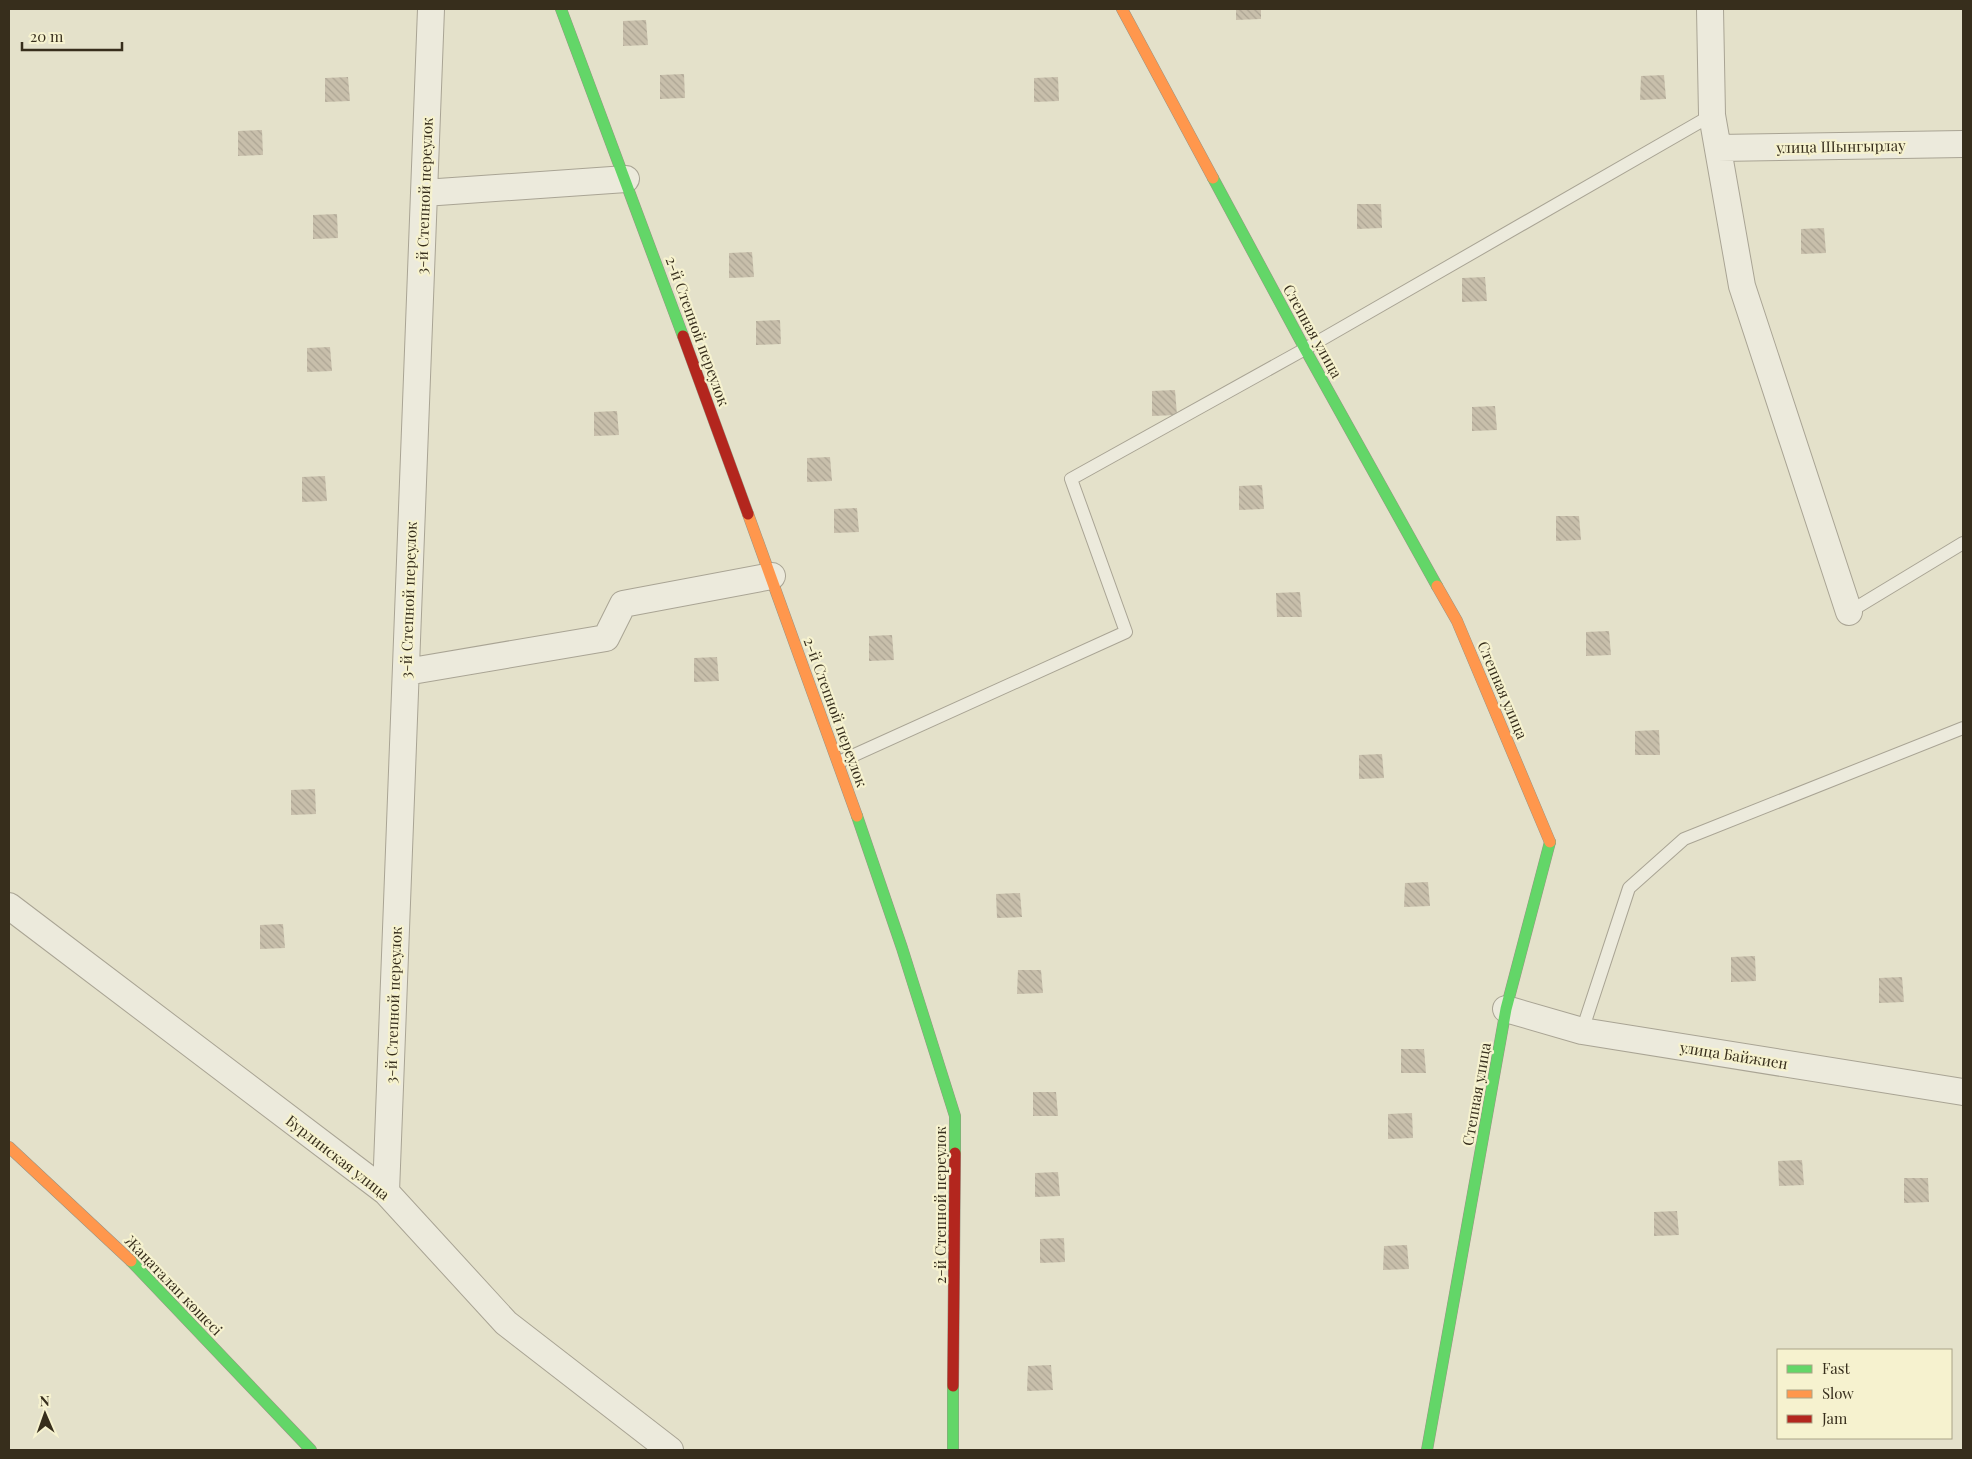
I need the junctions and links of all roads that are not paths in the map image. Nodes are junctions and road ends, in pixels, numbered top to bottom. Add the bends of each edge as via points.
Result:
1 (431, 9) edge
2 (561, 9) edge
3 (1122, 9) edge
4 (1710, 9) edge
5 (1712, 115) junction
6 (1963, 144) edge
7 (1718, 148) junction
8 (626, 179) junction
9 (424, 193) junction
10 (1305, 349) junction
11 (1963, 543) edge
12 (772, 576) junction
13 (1849, 612) joint
14 (406, 672) junction
15 (1963, 728) edge
16 (839, 762) junction
17 (9, 906) edge
18 (1506, 1009) junction
19 (1582, 1031) junction
20 (1963, 1092) edge
21 (9, 1146) edge
22 (386, 1192) junction
23 (311, 1450) edge
24 (670, 1450) edge
25 (952, 1450) edge
26 (1427, 1450) edge

1 - 9 street, 3-й Степной переулок
2 - 8 street, 2-й Степной переулок
3 - 10 street, Степная улица
4 - 5 street
5 - 7 street
5 - 10 lane
6 - 7 street, улица Шынгырлау
7 - 13 street via 1742,286
8 - 9 street
8 - 12 street, 2-й Степной переулок
9 - 14 street, 3-й Степной переулок
10 - 16 lane via 1070,479 1126,632
10 - 18 street, Степная улица via 1458,621 1550,840
11 - 13 lane
12 - 14 street via 623,604 606,638
12 - 16 street, 2-й Степной переулок
14 - 22 street, 3-й Степной переулок
15 - 19 lane via 1684,839 1629,888
16 - 25 street, 2-й Степной переулок via 956,1116
17 - 22 street, Бурлинская улица
18 - 19 street, улица Байжиен
18 - 26 street, Степная улица
19 - 20 street, улица Байжиен
21 - 23 street, Жаңаталап көшесі via 126,1255
22 - 24 street, Бурлинская улица via 506,1323

